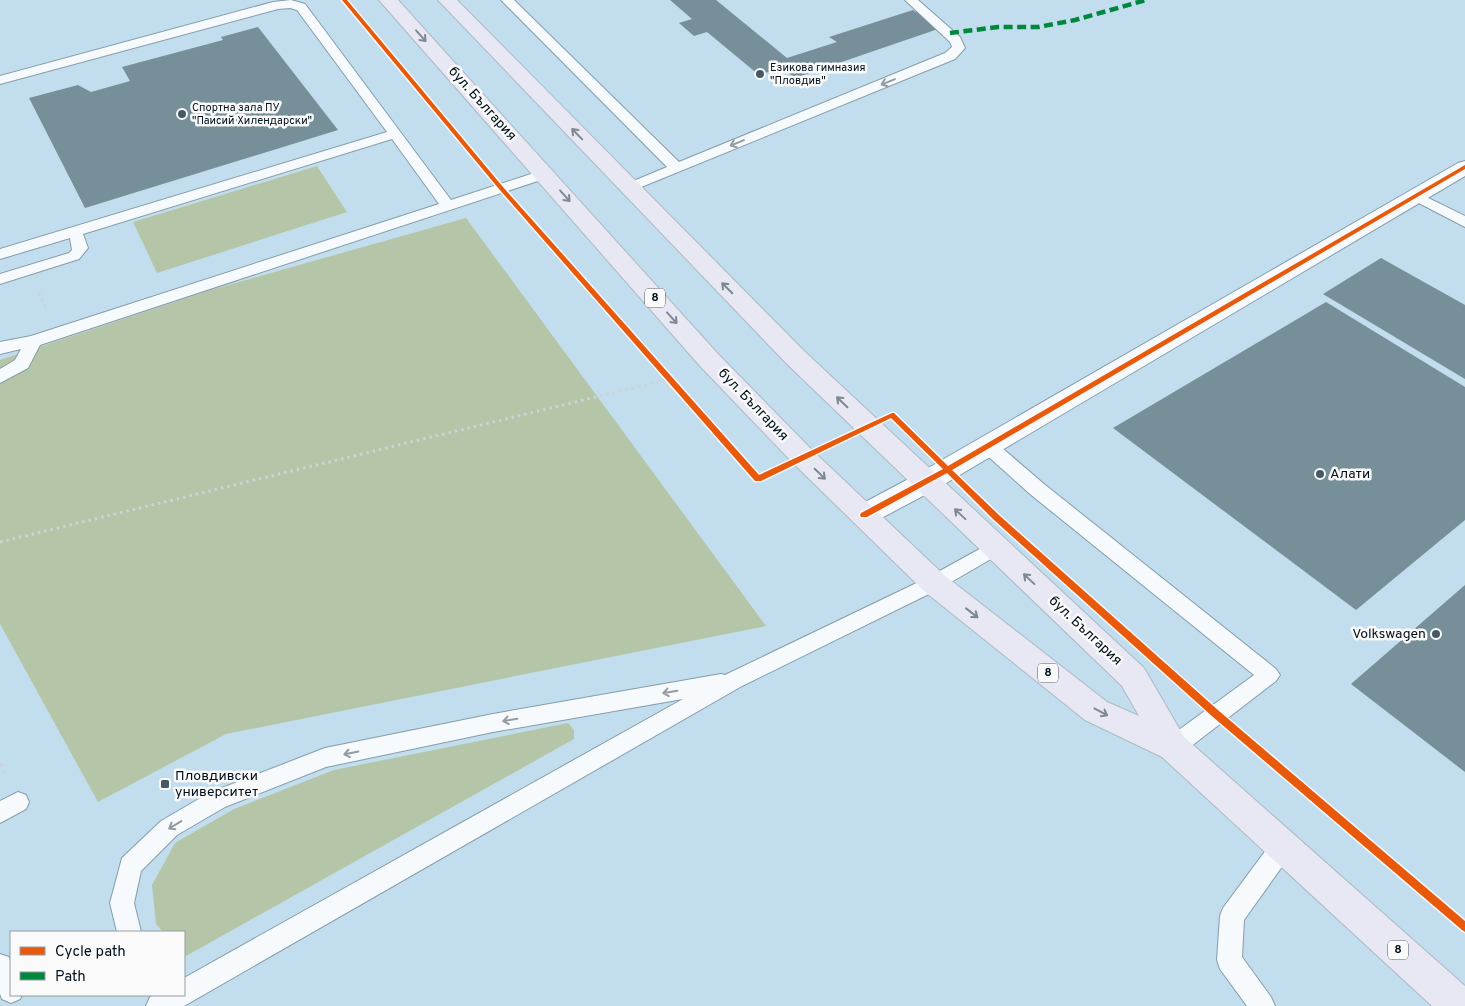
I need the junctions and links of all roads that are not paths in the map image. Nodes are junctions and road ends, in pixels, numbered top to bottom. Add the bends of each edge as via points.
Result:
1 (388, 0) edge
2 (447, 0) edge
3 (507, 0) edge
4 (911, 0) edge
5 (0, 80) edge
6 (395, 134) junction
7 (1465, 167) edge
8 (676, 168) junction
9 (545, 174) junction
10 (629, 188) junction
11 (1416, 196) junction
12 (449, 206) junction
13 (1465, 222) edge
14 (75, 232) junction
15 (0, 254) edge
16 (0, 280) edge
17 (34, 341) junction
18 (0, 348) edge
19 (0, 377) edge
20 (988, 446) junction
21 (926, 482) junction
22 (864, 515) junction
23 (996, 547) junction
24 (934, 583) junction
25 (735, 680) junction
26 (1173, 747) junction
27 (1283, 846) junction
28 (128, 931) edge
29 (0, 966) edge
30 (10, 988) edge
31 (185, 991) edge
32 (1262, 1006) edge
33 (1459, 1006) edge

1 -> 9 main road, бул. България / 8
10 -> 2 main road, бул. България / 8
3 - 8 lane
4 -> 8 lane via 956,40 959,48 950,56
5 - 6 lane via 277,4 291,4 301,7
6 - 12 lane
6 - 14 lane
7 - 11 street
8 - 10 lane
9 - 12 lane
9 -> 22 main road, бул. България / 8 via 709,360 803,458
21 -> 10 main road, бул. България / 8 via 795,357
11 - 13 lane
11 - 20 street
12 - 17 lane
14 - 15 lane
14 - 16 lane via 80,252
17 - 18 lane
17 - 19 lane via 22,364
20 - 21 street
20 - 26 lane via 1269,675
21 - 22 street
23 -> 21 main road, бул. България / 8
22 - 24 main road, бул. България / 8
23 - 24 lane
26 -> 23 main road, бул. България / 8 via 1133,676
24 - 25 lane
24 -> 26 main road, бул. България / 8 via 1096,711
25 -> 28 lane via 493,723 325,758 217,800 169,828 130,866 122,903
25 - 31 lane
26 - 27 main road, бул. България / 8
27 - 32 lane via 1232,916 1229,960
27 - 33 main road, бул. България / 8
29 - 30 lane

